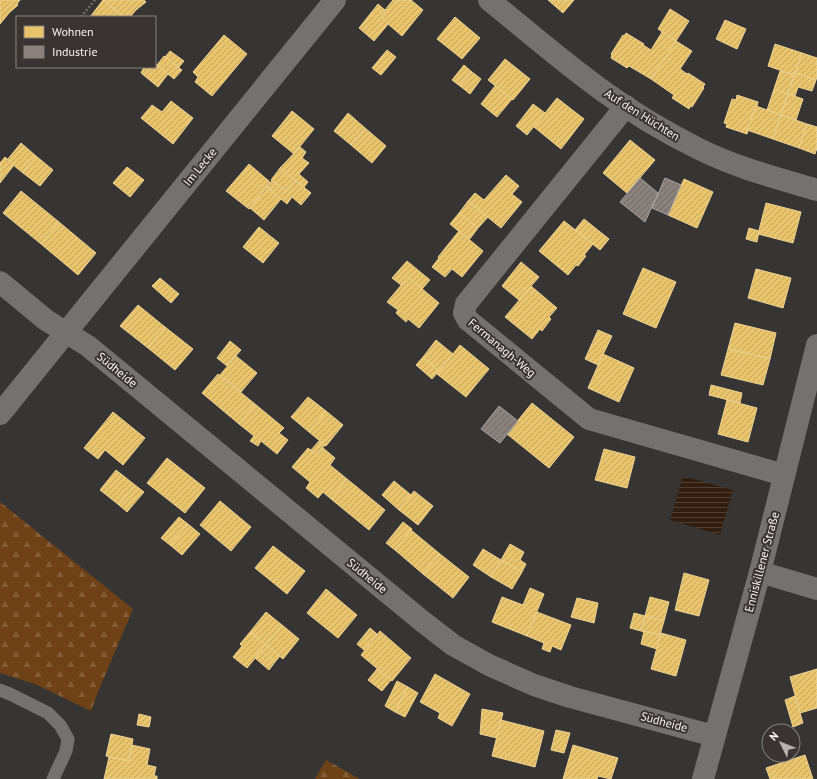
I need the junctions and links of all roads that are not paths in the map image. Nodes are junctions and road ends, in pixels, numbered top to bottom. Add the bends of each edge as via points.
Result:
1 (335, 0) edge
2 (489, 0) edge
3 (626, 106) junction
4 (817, 190) edge
5 (0, 282) edge
6 (66, 333) junction
7 (817, 345) edge
8 (0, 414) edge
9 (784, 475) junction
10 (760, 572) junction
11 (817, 589) edge
12 (0, 690) edge
13 (714, 736) junction
14 (53, 779) edge
15 (703, 779) edge

1 - 6 street, Im Lecke
2 - 3 street, Auf den Hüchten via 603,92
3 - 4 street, Auf den Hüchten via 660,127 726,161
3 - 9 street, Fermanagh-Weg via 466,304 464,313 468,320 589,420
5 - 6 street, Südheide
6 - 8 street
6 - 13 street, Südheide via 88,346 453,645 534,685
7 - 9 street, Enniskillener Straße
9 - 10 street, Enniskillener Straße
10 - 11 street
10 - 13 street, Enniskillener Straße
12 - 14 lane via 48,713 60,725 68,739 66,751
13 - 15 street, Enniskillener Straße

